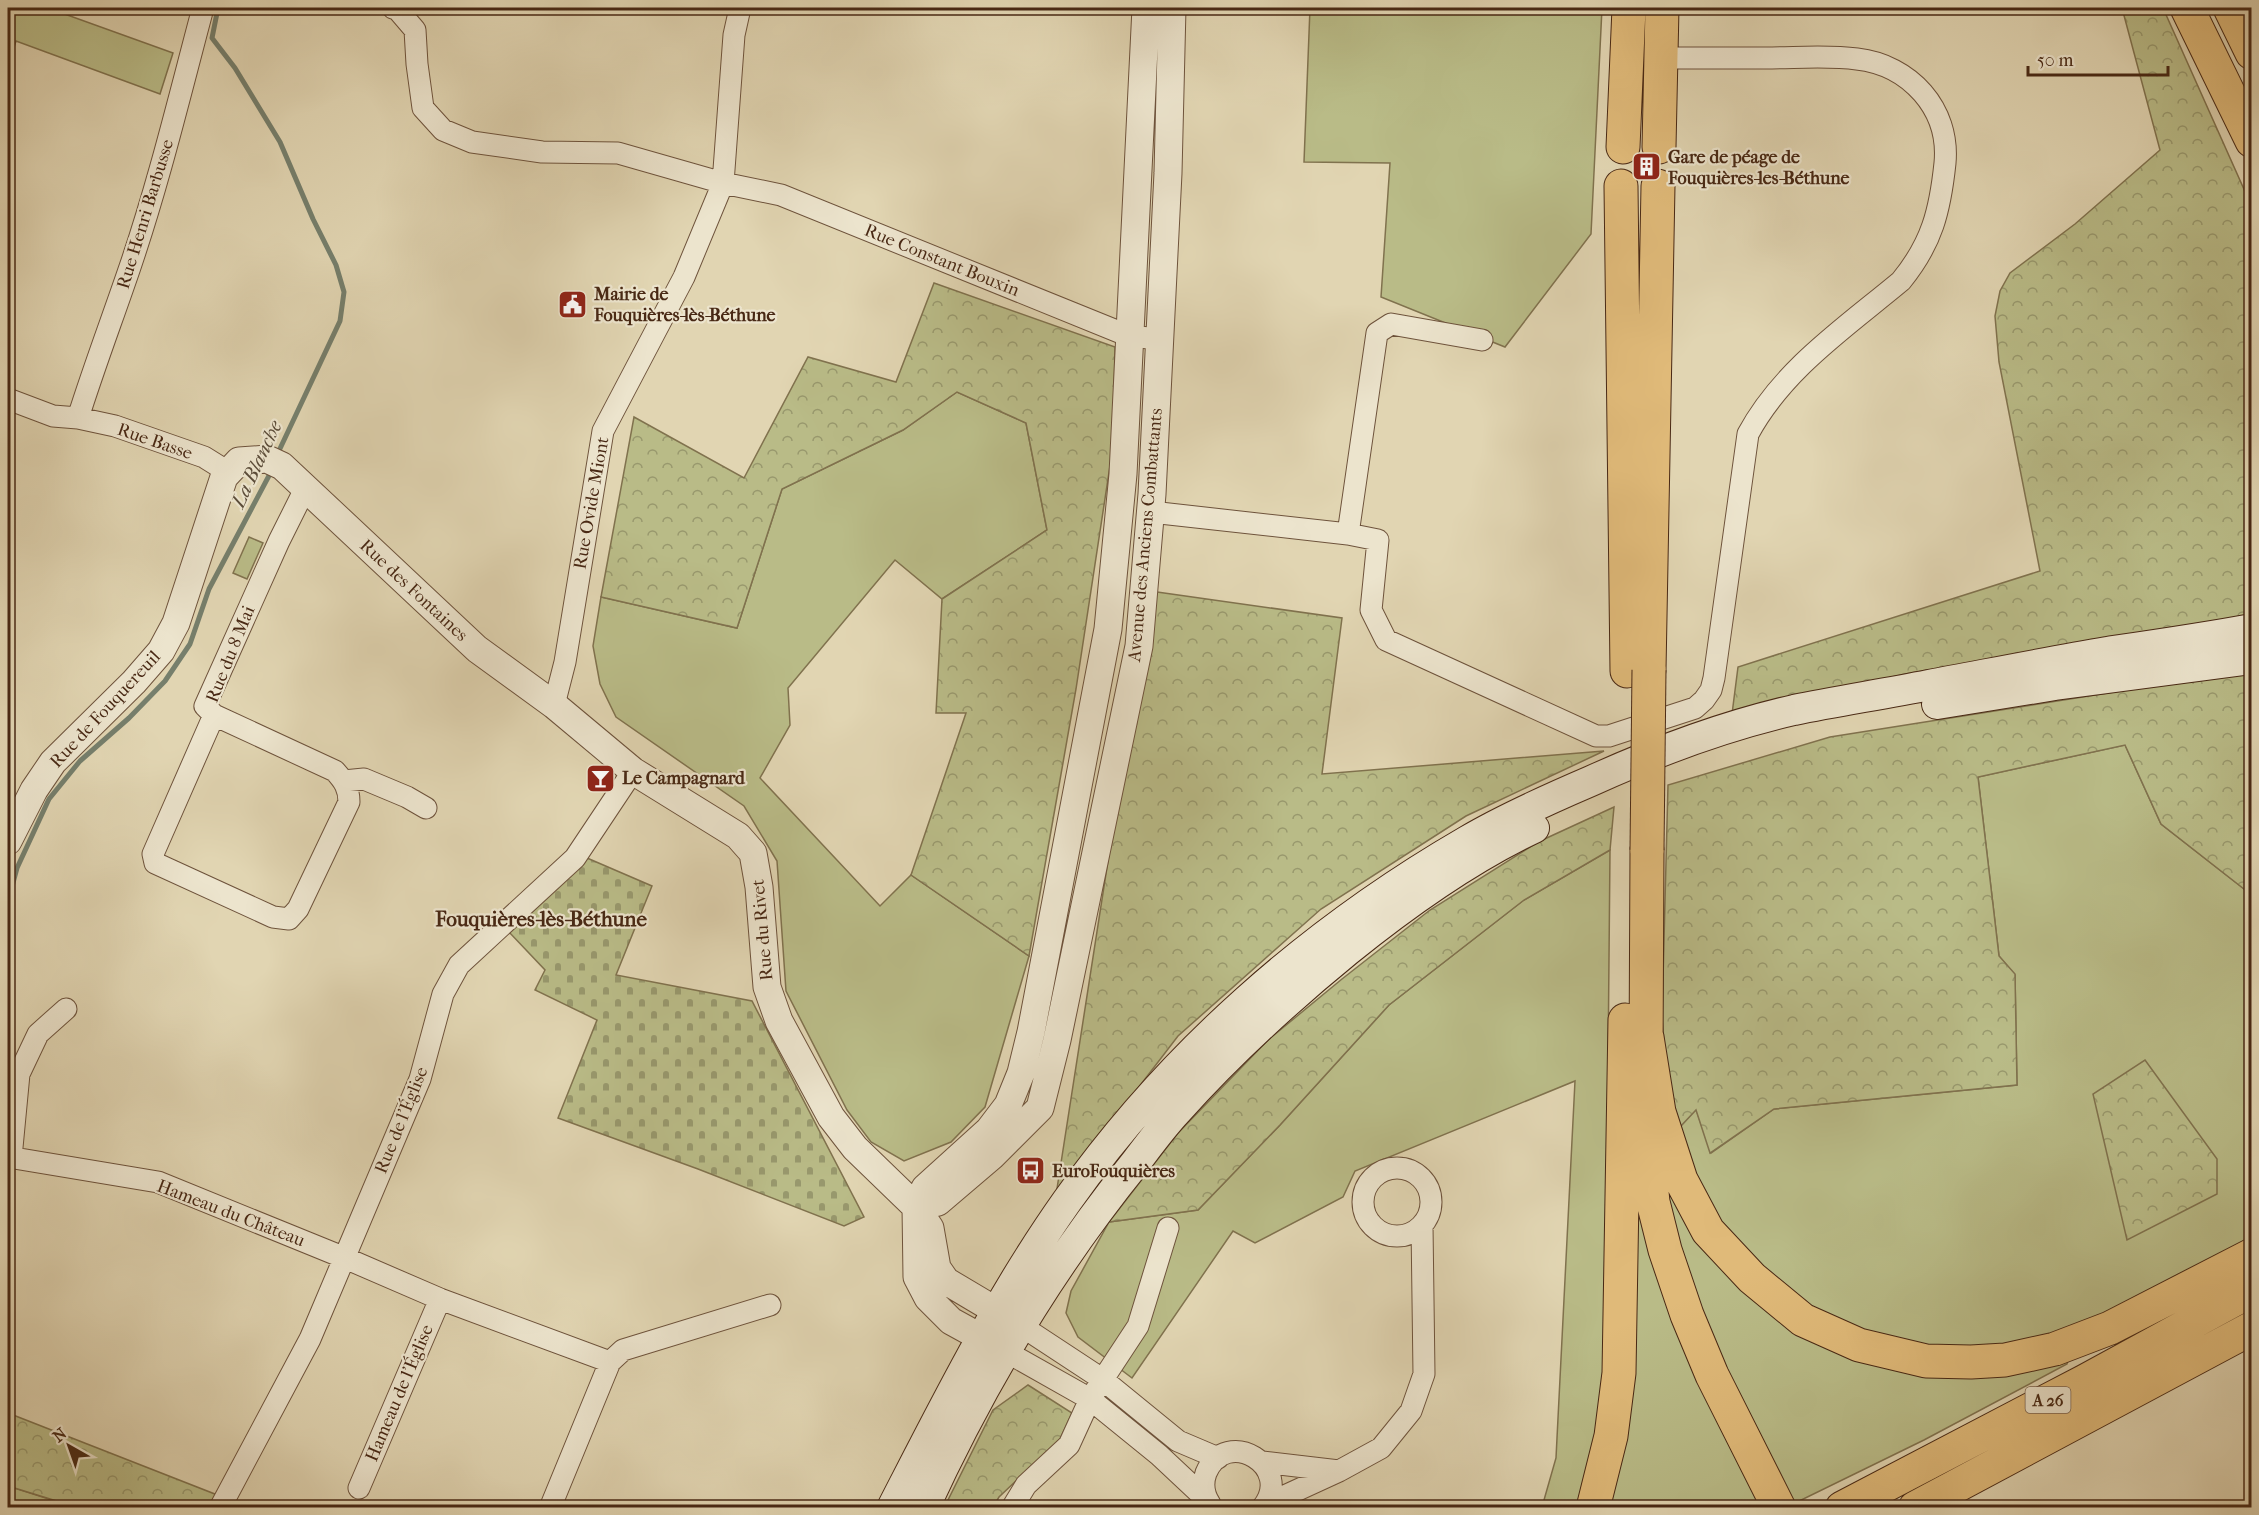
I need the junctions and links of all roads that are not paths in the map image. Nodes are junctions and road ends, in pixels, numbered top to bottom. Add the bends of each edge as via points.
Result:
1 (202, 8) edge
2 (393, 8) edge
3 (740, 8) edge
4 (1146, 8) edge
5 (1172, 8) edge
6 (1629, 8) edge
7 (1662, 8) edge
8 (2187, 8) edge
9 (2230, 8) edge
10 (2252, 53) edge
11 (1660, 58) junction
12 (2252, 141) edge
13 (1623, 147) dead end
14 (1659, 147) dead end
15 (723, 183) junction
16 (1621, 186) dead end
17 (1658, 186) dead end
18 (1130, 336) junction
19 (1159, 339) junction
20 (1482, 340) dead end
21 (8, 399) edge
22 (78, 418) junction
23 (228, 472) junction
24 (306, 487) junction
25 (1151, 512) junction
26 (1348, 534) junction
27 (2252, 629) edge
28 (2252, 659) edge
29 (1638, 671) junction
30 (554, 705) junction
31 (214, 715) junction
32 (633, 771) junction
33 (344, 781) junction
34 (426, 808) dead end
35 (8, 841) edge
36 (66, 1009) dead end
37 (1636, 1042) junction
38 (9, 1158) edge
39 (916, 1207) junction
40 (1422, 1225) dead end
41 (1168, 1228) dead end
42 (2252, 1256) edge
43 (345, 1258) junction
44 (2252, 1290) edge
45 (440, 1299) junction
46 (770, 1305) dead end
47 (1008, 1318) junction
48 (2252, 1328) edge
49 (993, 1344) junction
50 (610, 1362) junction
51 (1102, 1379) junction
52 (1090, 1399) junction
53 (1737, 1439) junction
54 (1218, 1458) junction
55 (1262, 1462) junction
56 (1339, 1471) junction
57 (359, 1488) dead end
58 (1210, 1504) edge
59 (1264, 1506) edge
60 (220, 1508) edge
61 (550, 1508) edge
62 (892, 1508) edge
63 (924, 1508) edge
64 (1012, 1508) edge
65 (1593, 1508) edge
66 (1765, 1508) edge
67 (1779, 1508) edge
68 (1842, 1508) edge
69 (1915, 1508) edge

1 - 22 street, Rue Henri Barbusse via 131,265
2 - 15 street, Rue Constant Bouxin via 415,30 423,108 443,130 472,142 542,152 618,153
3 - 15 street, Rue Ovide Miont via 734,35
4 - 18 street, Avenue des Anciens Combattants
5 - 19 street, Avenue des Anciens Combattants
6 - 13 highway
7 - 11 highway
8 - 12 highway
9 - 10 highway
11 - 14 highway
11 - 26 street via 1858,59 1875,63 1901,75 1925,95 1939,117 1945,159 1939,207 1928,242 1913,266 1901,281 1788,377 1748,434 1711,690 1695,708 1609,736 1579,729 1386,640 1371,610 1378,540
15 - 18 street, Rue Constant Bouxin via 781,195
15 - 30 street, Rue Ovide Miont via 684,277 603,431 565,662
16 - 29 highway
17 - 29 highway
18 - 19 street, Rue Constant Bouxin
18 - 39 street, Avenue des Anciens Combattants via 1123,474 1108,629 1021,1073 1008,1105 989,1130 925,1188
19 - 25 street, Avenue des Anciens Combattants
20 - 26 street via 1391,324 1377,333
21 - 22 street, Rue Basse via 54,416
22 - 23 street, Rue Basse via 115,426 204,457
23 - 24 street, Rue des Fontaines via 240,461 274,463
23 - 35 street, Rue de Fouquereuil via 214,503 176,623 161,651 53,762
24 - 30 street, Rue des Fontaines via 477,649
24 - 31 street, Rue du 8 Mai via 205,706
25 - 26 street
25 - 39 street, Avenue des Anciens Combattants via 1139,646 1040,1108 939,1202
27 - 47 main road via 1791,711 1639,759 1470,838 1389,888 1308,948 1233,1011 1171,1073 1118,1135 1037,1245
28 - 47 main road via 1867,715 1771,736 1627,786 1524,832 1449,877 1376,928 1310,981 1233,1052 1176,1111 1055,1269
29 - 37 highway
30 - 32 street, Rue du Rivet
31 - 33 street via 335,771
31 - 33 street, Rue du 8 Mai via 153,854 154,863 273,917 289,920 298,909 349,802
32 - 39 street, Rue du Rivet via 738,836 753,853 767,987 779,1021 831,1117 855,1149
32 - 43 street, Rue de l'Église via 575,858 459,965 443,994 420,1079
33 - 34 street via 364,779
36 - 38 street via 38,1034 19,1074
37 - 42 highway via 1681,1180 1708,1231 1752,1278 1803,1320 1859,1345 1926,1360 1971,1362 2055,1349 2110,1328
37 - 53 highway via 1642,1204 1653,1251 1676,1321
37 - 65 highway via 1619,1373 1611,1436
38 - 43 street, Hameau du Château via 158,1182
39 - 47 street via 930,1228 937,1268 946,1281
39 - 49 street via 917,1277 928,1298 945,1316
40 - 56 street via 1424,1374 1412,1411 1381,1448
41 - 51 street via 1138,1326
43 - 45 street
43 - 60 street, Rue de l'Église via 310,1339
44 - 68 highway, A 26
45 - 50 street
45 - 57 street, Hameau de l'Église
46 - 50 street via 623,1350
47 - 49 main road
47 - 51 street
48 - 69 highway, A 26
49 - 52 street
49 - 62 main road
49 - 63 main road via 982,1392
50 - 61 street
51 - 52 street
51 - 54 street via 1178,1441
52 - 58 street via 1159,1455
52 - 64 street via 1069,1444 1026,1485
53 - 66 highway
53 - 67 highway
54 - 55 street via 1226,1453 1246,1452
54 - 58 street via 1205,1477 1204,1489
55 - 56 street
55 - 59 street via 1271,1483
56 - 59 street

